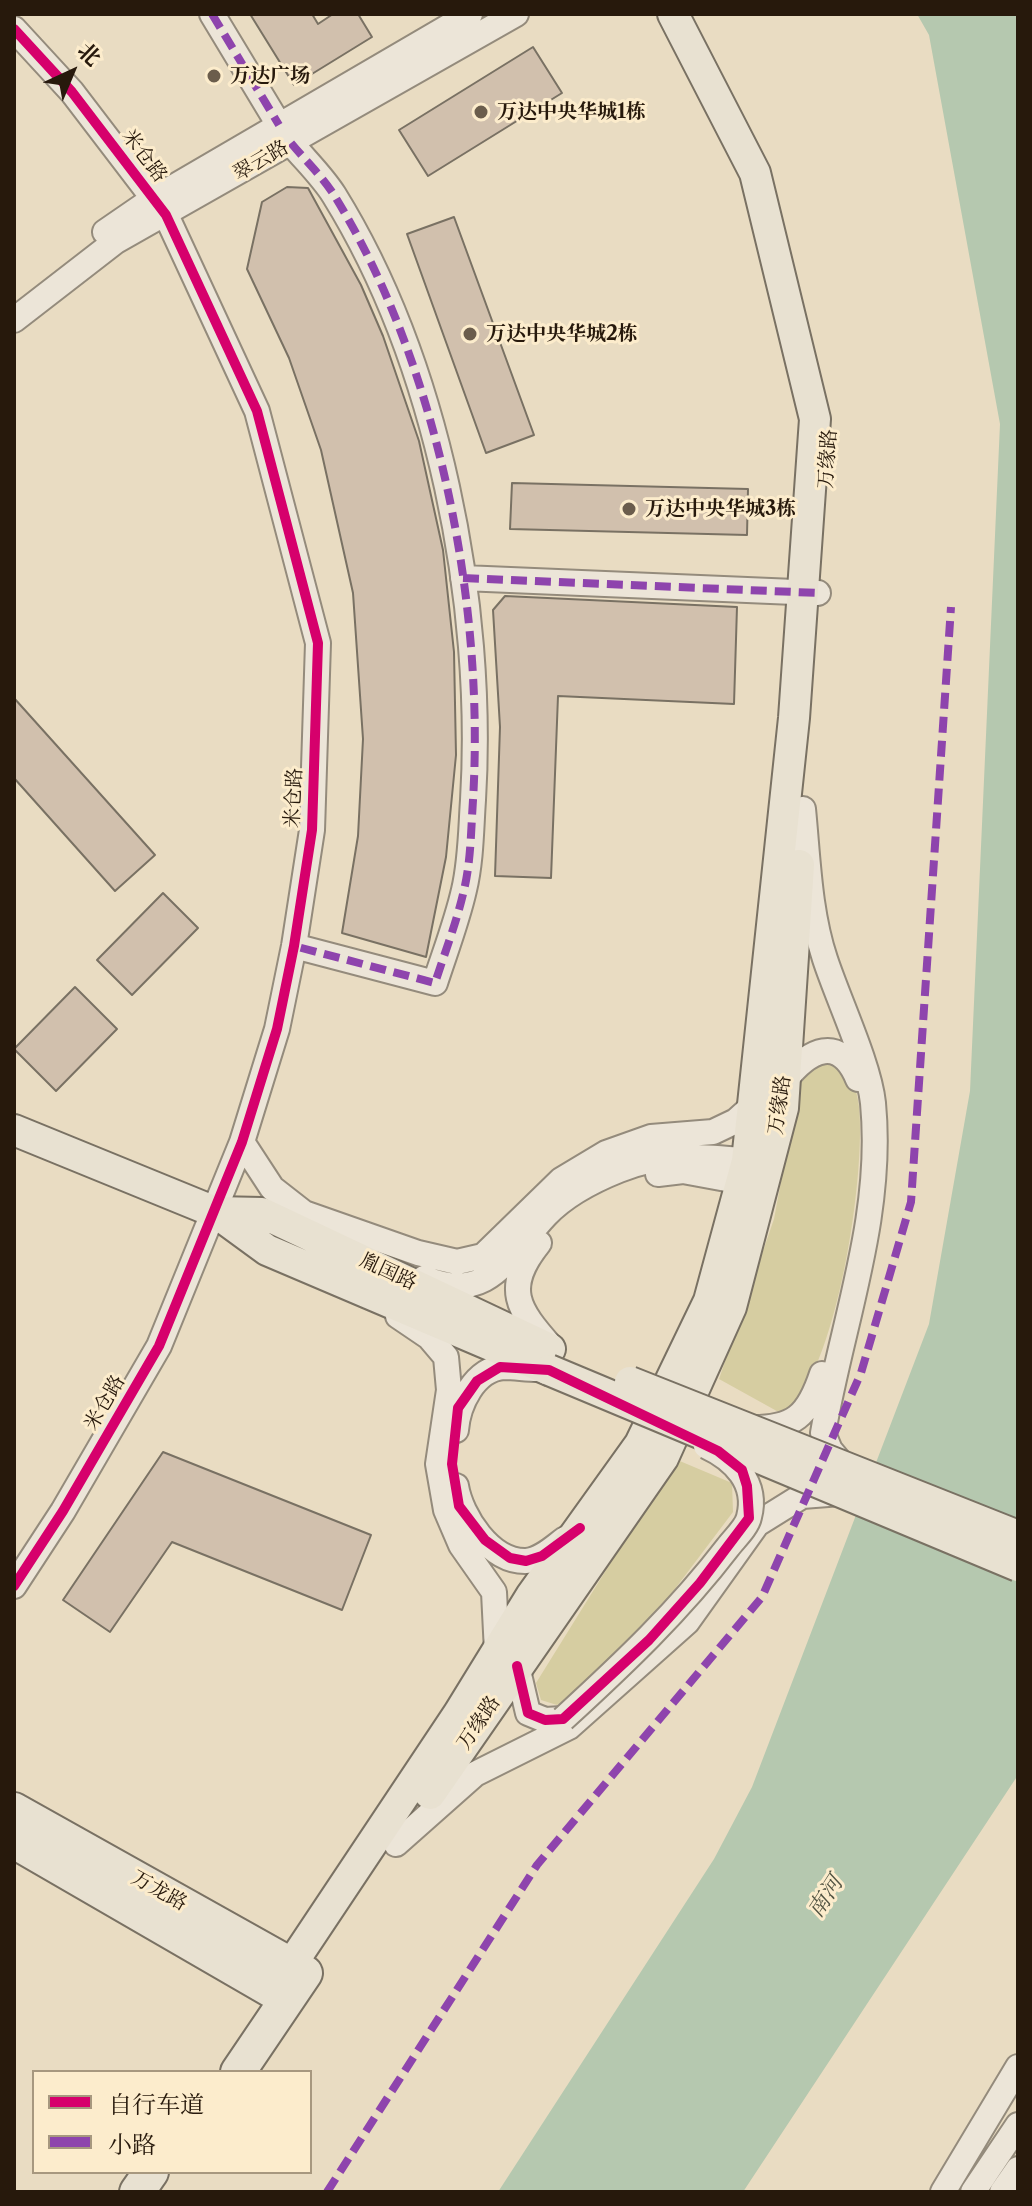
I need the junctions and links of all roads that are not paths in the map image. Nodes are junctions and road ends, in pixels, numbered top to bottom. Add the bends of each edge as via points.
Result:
1 (212, 14) edge
2 (470, 14) edge
3 (516, 14) edge
4 (673, 14) edge
5 (690, 14) edge
6 (14, 29) edge
7 (285, 134) junction
8 (160, 207) junction
9 (14, 301) edge
10 (14, 320) edge
11 (463, 578) junction
12 (810, 593) junction
13 (803, 809) junction
14 (294, 946) junction
15 (785, 1080) junction
16 (756, 1103) junction
17 (14, 1130) edge
18 (242, 1142) junction
19 (756, 1173) junction
20 (215, 1212) junction
21 (262, 1213) junction
22 (865, 1215) junction
23 (267, 1250) junction
24 (553, 1361) junction
25 (747, 1428) junction
26 (843, 1480) junction
27 (580, 1528) junction
28 (1018, 1536) edge
29 (1018, 1566) edge
30 (14, 1586) edge
31 (507, 1659) junction
32 (566, 1723) junction
33 (14, 1810) edge
34 (14, 1841) edge
35 (396, 1844) junction
36 (289, 1983) junction
37 (1018, 2067) edge
38 (221, 2070) edge
39 (239, 2070) edge
40 (1018, 2125) edge
41 (1018, 2169) edge
42 (150, 2174) edge
43 (170, 2174) edge
44 (137, 2192) edge
45 (158, 2192) edge
46 (943, 2192) edge
47 (973, 2192) edge
48 (1002, 2192) edge

1 - 7 street
2 - 7 street, 翠云路
3 - 7 street, 翠云路
4 - 12 main road, 万缘路 via 755,173 815,419
5 - 12 main road, 万缘路 via 770,168 831,417
6 - 8 street, 米仓路 via 72,92
7 - 8 street, 翠云路
7 - 11 street via 332,192 395,324 438,454
8 - 9 street, 翠云路
8 - 10 street, 翠云路
8 - 14 street, 米仓路 via 257,411 318,643 312,830
11 - 12 street
11 - 14 street via 475,730 470,836 464,889 435,983
12 - 13 main road, 万缘路
12 - 16 main road, 万缘路
13 - 15 main road, 万缘路
13 - 22 street via 812,906 824,956 873,1100 875,1178
14 - 18 street, 米仓路 via 277,1029
15 - 19 main road, 万缘路 via 783,1108
15 - 22 street via 802,1059 818,1051 836,1053 852,1064 864,1092
16 - 18 street via 713,1132 651,1137 606,1153 561,1180 483,1256 457,1262 304,1213 272,1188
16 - 19 main road, 万缘路
17 - 20 main road, 胤国路
18 - 20 street, 米仓路
19 - 21 street via 690,1154 623,1168 548,1213 498,1272 449,1288
19 - 24 street via 683,1171 633,1178 559,1219 524,1262 516,1293 524,1317
19 - 27 main road, 万缘路 via 709,1301 640,1444
19 - 31 main road, 万缘路 via 731,1307 663,1458
20 - 21 main road, 胤国路
20 - 23 main road, 胤国路
20 - 30 street, 米仓路 via 159,1346
21 - 24 main road, 胤国路
22 - 25 street via 848,1292 814,1399 795,1421 774,1429
22 - 26 street via 823,1433
23 - 24 main road, 胤国路
23 - 31 street via 412,1322 446,1357 449,1390 438,1464 446,1510 461,1545 494,1592
24 - 25 main road, bridge
24 - 26 main road, bridge
24 - 27 street via 500,1367 477,1381 458,1408 452,1464 459,1506 485,1540 518,1559 542,1556
24 - 32 street, bridge via 718,1451 742,1470 749,1518 700,1583
25 - 26 main road, bridge
26 - 28 main road, bridge
26 - 29 main road, bridge
26 - 32 street via 802,1496 757,1524 687,1622
27 - 31 main road, 万缘路
31 - 32 street via 528,1713
31 - 35 main road, 万缘路
31 - 36 main road, 万缘路
32 - 35 street via 475,1774
33 - 36 highway, 万龙路
34 - 36 highway, 万龙路
35 - 36 main road, 万缘路
36 - 38 highway, 万缘路
36 - 39 highway, 万缘路
37 - 46 street
40 - 47 street
41 - 48 street
42 - 44 highway
43 - 45 highway

